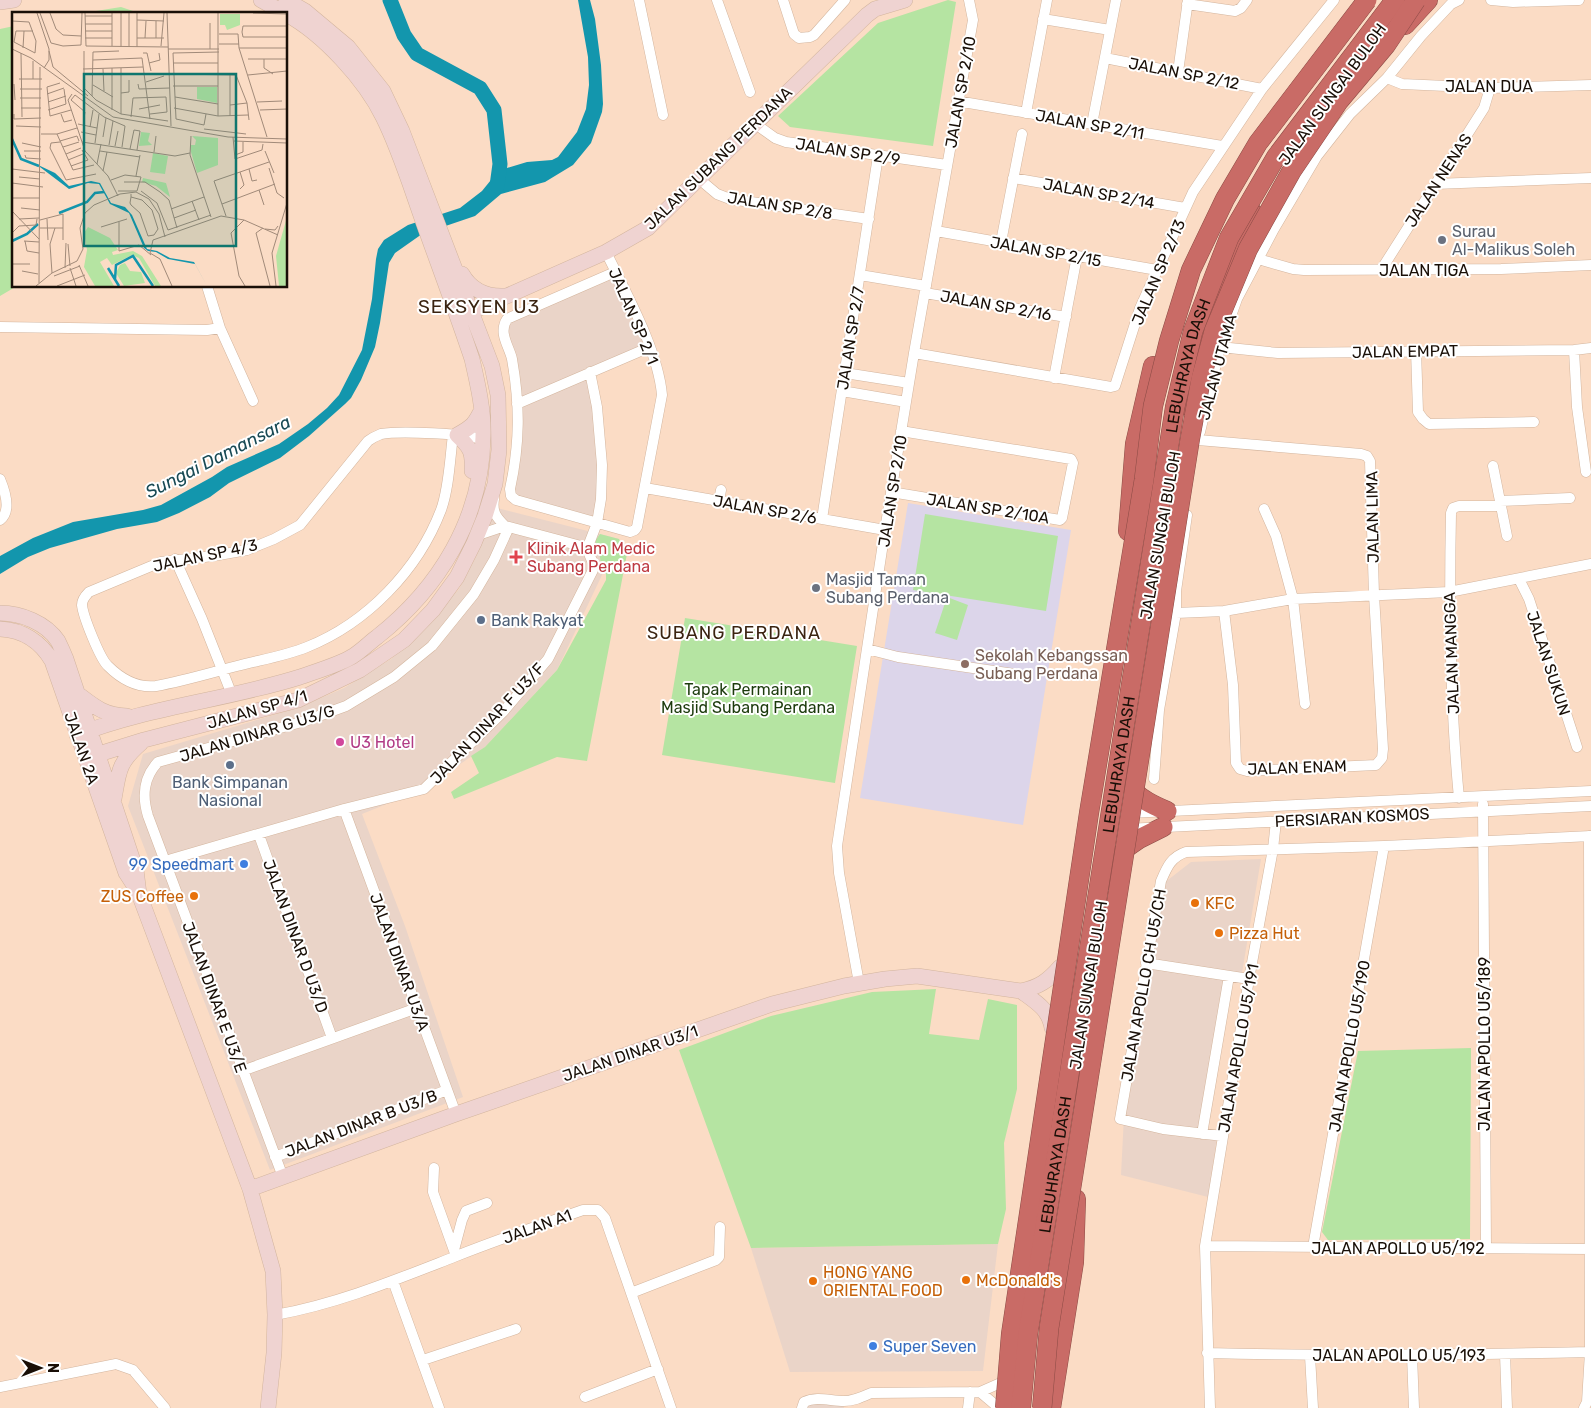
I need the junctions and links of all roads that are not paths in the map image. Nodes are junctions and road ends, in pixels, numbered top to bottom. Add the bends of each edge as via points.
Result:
1 (14, 0) edge
2 (261, 0) edge
3 (286, 0) edge
4 (639, 0) edge
5 (717, 0) edge
6 (783, 0) edge
7 (845, 0) edge
8 (905, 0) edge
9 (969, 0) edge
10 (1047, 0) edge
11 (1116, 0) edge
12 (1248, 0) edge
13 (1334, 0) edge
14 (1366, 0) edge
15 (1395, 0) edge
16 (1402, 0) edge
17 (1416, 0) edge
18 (1428, 0) edge
19 (1460, 0) edge
20 (1491, 0) edge
21 (1580, 0) edge
22 (0, 2) edge
23 (1188, 2) edge
24 (282, 12) edge
25 (288, 15) edge
26 (1043, 19) junction
27 (1110, 30) junction
28 (1386, 45) junction
29 (1105, 58) junction
30 (1178, 72) junction
31 (1309, 76) junction
32 (1388, 78) junction
33 (1591, 85) edge
34 (1490, 88) junction
35 (1262, 89) junction
36 (750, 92) dead end
37 (958, 101) junction
38 (1026, 113) junction
39 (663, 114) dead end
40 (754, 123) junction
41 (1092, 124) junction
42 (1022, 134) dead end
43 (1222, 146) junction
44 (878, 156) junction
45 (947, 165) junction
46 (698, 178) junction
47 (1013, 178) junction
48 (1591, 178) edge
49 (1436, 184) junction
50 (423, 203) junction
51 (1185, 208) junction
52 (869, 219) junction
53 (936, 230) junction
54 (1001, 242) junction
55 (442, 247) junction
56 (606, 252) junction
57 (1077, 256) junction
58 (1258, 259) junction
59 (1591, 266) edge
60 (1156, 270) junction
61 (1380, 270) junction
62 (615, 272) junction
63 (860, 275) junction
64 (208, 288) edge
65 (926, 289) junction
66 (509, 295) junction
67 (465, 315) junction
68 (1066, 317) junction
69 (0, 327) edge
70 (220, 328) junction
71 (482, 338) junction
72 (650, 347) junction
73 (1220, 347) junction
74 (1591, 348) edge
75 (1416, 350) junction
76 (1574, 350) junction
77 (914, 353) junction
78 (590, 372) junction
79 (845, 373) junction
80 (1054, 378) junction
81 (909, 383) junction
82 (842, 391) junction
83 (253, 401) dead end
84 (906, 402) junction
85 (518, 404) junction
86 (482, 408) junction
87 (1534, 422) dead end
88 (901, 432) junction
89 (455, 435) junction
90 (483, 440) junction
91 (1198, 440) junction
92 (1493, 466) dead end
93 (1586, 472) dead end
94 (496, 478) junction
95 (0, 479) edge
96 (891, 492) junction
97 (644, 493) junction
98 (1570, 498) dead end
99 (1500, 503) junction
100 (1264, 509) dead end
101 (470, 510) junction
102 (822, 519) junction
103 (0, 520) edge
104 (596, 523) junction
105 (507, 527) junction
106 (885, 530) junction
107 (1508, 536) dead end
108 (474, 543) junction
109 (587, 549) junction
110 (175, 559) junction
111 (1126, 562) junction
112 (1591, 564) edge
113 (1519, 579) junction
114 (1449, 592) junction
115 (1374, 595) junction
116 (1293, 600) junction
117 (1224, 611) junction
118 (0, 613) edge
119 (1176, 614) junction
120 (0, 629) edge
121 (867, 649) junction
122 (222, 670) junction
123 (1014, 674) dead end
124 (78, 694) junction
125 (232, 695) junction
126 (1305, 704) dead end
127 (141, 716) junction
128 (121, 720) junction
129 (84, 733) junction
130 (1095, 738) junction
131 (144, 740) junction
132 (128, 745) junction
133 (1576, 748) dead end
134 (1383, 749) joint
135 (1125, 751) junction
136 (92, 756) junction
137 (1154, 779) dead end
138 (1591, 791) edge
139 (1483, 797) junction
140 (1459, 798) junction
141 (113, 802) junction
142 (1591, 806) edge
143 (344, 810) junction
144 (1483, 811) junction
145 (1086, 815) junction
146 (148, 816) joint
147 (1165, 819) junction
148 (1114, 821) junction
149 (1276, 821) junction
150 (259, 834) junction
151 (1590, 836) edge
152 (1483, 841) junction
153 (1384, 846) junction
154 (1273, 849) junction
155 (165, 862) junction
156 (1104, 880) junction
157 (139, 894) junction
158 (1146, 963) junction
159 (1060, 967) junction
160 (1229, 976) junction
161 (1249, 979) junction
162 (859, 983) junction
163 (1057, 987) junction
164 (1021, 991) junction
165 (417, 1008) junction
166 (1083, 1020) junction
167 (1052, 1028) junction
168 (332, 1038) junction
169 (242, 1071) junction
170 (447, 1090) junction
171 (456, 1114) junction
172 (1202, 1134) junction
173 (1223, 1136) junction
174 (1078, 1146) junction
175 (275, 1157) junction
176 (434, 1168) dead end
177 (284, 1177) junction
178 (250, 1189) junction
179 (486, 1203) dead end
180 (720, 1227) dead end
181 (1205, 1246) junction
182 (1313, 1247) junction
183 (1486, 1248) junction
184 (1590, 1249) edge
185 (455, 1254) junction
186 (393, 1281) junction
187 (632, 1293) junction
188 (276, 1315) junction
189 (516, 1330) dead end
190 (1590, 1352) edge
191 (1207, 1353) junction
192 (1504, 1354) junction
193 (1412, 1355) junction
194 (1310, 1356) junction
195 (423, 1360) junction
196 (658, 1369) junction
197 (1005, 1381) junction
198 (0, 1387) edge
199 (975, 1392) junction
200 (584, 1397) dead end
201 (846, 1404) edge
202 (166, 1408) edge
203 (268, 1408) edge
204 (439, 1408) edge
205 (671, 1408) edge
206 (802, 1408) edge
207 (968, 1408) edge
208 (1002, 1408) edge
209 (1023, 1408) edge
210 (1042, 1408) edge
211 (1051, 1408) edge
212 (1210, 1408) edge
213 (1313, 1408) edge
214 (1414, 1408) edge
215 (1507, 1408) edge
216 (1584, 1408) edge

1 - 22 street
2 - 24 street
3 - 50 street via 348,47 383,92 402,131
4 - 39 street
5 - 36 street
6 - 7 street via 794,34 799,38 814,35
8 - 40 street, JALAN SUBANG PERDANA via 875,9 867,15
9 - 37 street, JALAN SP 2/10 via 972,20
10 - 26 street
11 - 27 street
12 - 23 street via 1235,11
13 - 35 street, JALAN SP 2/13
14 - 31 highway, LEBUHRAYA DASH, bridge
14 - 111 highway, JALAN SUNGAI BULOH via 1260,138 1212,226 1171,330 1141,463
15 - 209 highway, LEBUHRAYA DASH, bridge via 1276,157 1228,238 1193,331 1175,407 1104,848 1028,1334
16 - 135 highway, JALAN SUNGAI BULOH via 1294,141 1250,217 1218,288 1177,432
17 - 28 highway, bridge
18 - 28 highway, bridge
19 - 32 street, JALAN UTAMA via 1451,4 1421,36
20 - 21 street
23 - 30 street
25 - 50 street via 338,53 369,95 383,116
26 - 27 street
26 - 38 street
27 - 29 street
28 - 174 highway, bridge via 1339,101 1291,172 1248,249 1214,331 1190,439
29 - 30 street, JALAN SP 2/12
29 - 41 street
30 - 35 street, JALAN SP 2/12
31 - 111 highway, bridge via 1247,142 1200,225 1163,320 1135,444
31 - 208 highway, LEBUHRAYA DASH, bridge via 1258,143 1225,199 1192,270 1168,341 1153,406 1144,480 1089,813
32 - 34 street, JALAN DUA via 1402,84
32 - 58 street, JALAN UTAMA via 1350,114 1317,156
33 - 34 street, JALAN DUA
34 - 49 street, JALAN NENAS via 1484,108
35 - 43 street, JALAN SP 2/13
37 - 38 street, JALAN SP 2/11
37 - 45 street, JALAN SP 2/10
38 - 41 street, JALAN SP 2/11
40 - 44 street, JALAN SP 2/9 via 786,142
40 - 46 street, JALAN SUBANG PERDANA
41 - 43 street, JALAN SP 2/11
42 - 47 street
43 - 51 street, JALAN SP 2/13
44 - 45 street, JALAN SP 2/9
44 - 52 street, JALAN SP 2/7
45 - 53 street, JALAN SP 2/10
46 - 52 street, JALAN SP 2/8 via 717,194 730,199
46 - 56 street, JALAN SUBANG PERDANA via 648,228
47 - 51 street, JALAN SP 2/14
47 - 54 street
48 - 49 street
49 - 61 street, JALAN NENAS
50 - 55 street
51 - 60 street, JALAN SP 2/13
52 - 63 street, JALAN SP 2/7
53 - 54 street, JALAN SP 2/15
53 - 65 street, JALAN SP 2/10
54 - 57 street, JALAN SP 2/15
55 - 66 street via 475,290 487,295
55 - 67 street, JALAN SP 4/1
56 - 62 street, JALAN SP 2/1
56 - 66 street, JALAN SUBANG PERDANA
57 - 60 street, JALAN SP 2/15
57 - 68 street
58 - 61 street, JALAN TIGA via 1304,270
58 - 73 street, JALAN UTAMA via 1237,299
59 - 61 street, JALAN TIGA
60 - 80 street, JALAN SP 2/13 via 1115,386
62 - 72 street, JALAN SP 2/1
62 - 85 street via 506,320 503,332 512,357
63 - 65 street, JALAN SP 2/16
63 - 79 street, JALAN SP 2/7
64 - 70 street
65 - 68 street, JALAN SP 2/16
65 - 77 street, JALAN SP 2/10
66 - 67 street, JALAN SUBANG PERDANA
66 - 71 street via 488,311
67 - 71 street, JALAN SP 4/1
67 - 86 street, JALAN SP 4/1
68 - 80 street
69 - 70 street
70 - 83 street
71 - 94 street, JALAN SP 4/1 via 498,394 500,426
72 - 78 street
72 - 97 street, JALAN SP 2/1 via 662,395
73 - 75 street, JALAN EMPAT via 1278,353
73 - 91 street, JALAN UTAMA
74 - 76 street, JALAN EMPAT
75 - 76 street, JALAN EMPAT
75 - 87 street via 1418,412 1429,424
76 - 93 street via 1577,407
77 - 80 street, JALAN SP 2/13
77 - 81 street, JALAN SP 2/10
78 - 85 street
78 - 104 street via 602,465 601,499
79 - 81 street
79 - 82 street, JALAN SP 2/7
81 - 84 street, JALAN SP 2/10
82 - 84 street
82 - 102 street, JALAN SP 2/7
84 - 88 street, JALAN SP 2/10
85 - 104 street via 518,443 511,496
86 - 89 street via 476,423
86 - 90 street, JALAN SP 4/1
88 - 96 street, JALAN SP 2/10
88 - 96 street, JALAN SP 2/10A via 1071,459 1073,463 1060,520
89 - 90 street, JALAN SP 4/3
89 - 101 street via 471,450 473,458
89 - 110 street, JALAN SP 4/3 via 375,436 300,525 247,550
89 - 122 street via 441,508 428,538 409,568 384,595 336,632 306,647
90 - 94 street via 491,452
90 - 101 street, JALAN SP 4/1 via 481,470
91 - 115 street, JALAN LIMA via 1367,456 1370,461
91 - 119 street, JALAN UTAMA via 1176,591
92 - 99 street
94 - 105 street via 495,516
94 - 108 street, JALAN SP 4/1
95 - 103 street via 7,505
96 - 106 street, JALAN SP 2/10
97 - 102 street, JALAN SP 2/6 via 720,495
97 - 104 street, JALAN SP 2/1 via 635,530 630,532
98 - 99 street
99 - 107 street
99 - 114 street, JALAN MANGGA via 1453,508
100 - 116 street via 1276,536
101 - 125 street, JALAN SP 4/1 via 457,544 418,600 352,657 301,676
102 - 106 street, JALAN SP 2/6
104 - 109 street
105 - 108 street via 481,534
105 - 109 street
105 - 146 street, JALAN DINAR G U3/G via 494,560 474,594 432,646 394,677 346,706 305,721 158,762 151,769 143,791
106 - 121 street, JALAN SP 2/10
108 - 131 street, JALAN SP 4/1 via 458,576 433,610 404,640 360,670 298,700
109 - 143 street, JALAN DINAR F U3/F via 593,570 548,659 503,712 424,789
110 - 122 street
110 - 122 street, JALAN SP 4/3 via 122,577 85,595 82,608 101,656 106,665 127,680 151,687
111 - 130 highway, JALAN SUNGAI BULOH
112 - 113 street
113 - 114 street
113 - 133 street, JALAN SUKUN via 1529,600
114 - 115 street
114 - 140 street, JALAN MANGGA
115 - 116 street
115 - 134 street, JALAN LIMA
116 - 117 street
116 - 126 street
117 - 119 street
117 - 134 street, JALAN ENAM via 1233,685 1236,763 1240,769 1376,765 1382,758
118 - 124 street, JALAN 2A via 23,616 58,641
119 - 137 street, JALAN UTAMA via 1159,710
120 - 129 street, JALAN 2A via 33,639 45,650
121 - 123 street
121 - 162 street, JALAN SP 2/10 via 837,846
122 - 125 street
124 - 127 street via 98,710 109,714
124 - 129 street, JALAN 2A
125 - 127 street, JALAN SP 4/1
127 - 128 street, JALAN SP 4/1
128 - 129 street, JALAN SP 4/1
128 - 132 street via 116,734 122,743
129 - 136 street, JALAN 2A
130 - 145 highway, JALAN SUNGAI BULOH
130 - 159 highway, JALAN SUNGAI BULOH
131 - 132 street, JALAN SP 4/1
131 - 141 street via 122,764
132 - 136 street, JALAN SP 4/1
135 - 147 highway via 1134,791
135 - 148 highway, JALAN SUNGAI BULOH
136 - 141 street
136 - 157 street, JALAN 2A via 126,873
138 - 139 street, PERSIARAN KOSMOS
139 - 140 street, PERSIARAN KOSMOS
139 - 144 street, JALAN APOLLO U5/189
140 - 147 street, PERSIARAN KOSMOS
141 - 157 street via 136,870
142 - 144 street, PERSIARAN KOSMOS
143 - 150 street, JALAN DINAR F U3/F
143 - 165 street, JALAN DINAR U3/A
144 - 149 street, PERSIARAN KOSMOS
144 - 152 street, JALAN APOLLO U5/189
145 - 148 street via 1098,811
145 - 148 street via 1102,826
145 - 163 highway, JALAN SUNGAI BULOH via 1064,961
146 - 155 street, JALAN DINAR E U3/E
147 - 148 street, PERSIARAN KOSMOS
147 - 148 street, PERSIARAN KOSMOS
147 - 149 street, PERSIARAN KOSMOS
147 - 156 highway via 1126,848
148 - 156 highway, JALAN SUNGAI BULOH
149 - 154 street, JALAN APOLLO U5/191
150 - 155 street, JALAN DINAR F U3/F
150 - 168 street, JALAN DINAR D U3/D
151 - 152 street
151 - 184 street
152 - 153 street
152 - 183 street, JALAN APOLLO U5/189
153 - 154 street
153 - 182 street, JALAN APOLLO U5/190
154 - 158 street, JALAN APOLLO CH U5/CH via 1177,855 1161,881
154 - 161 street, JALAN APOLLO U5/191
155 - 169 street, JALAN DINAR E U3/E
156 - 166 highway, JALAN SUNGAI BULOH
157 - 178 street
158 - 160 street
158 - 172 street, JALAN APOLLO CH U5/CH via 1120,1119
159 - 163 highway, JALAN SUNGAI BULOH
159 - 164 street via 1044,983
160 - 161 street
160 - 172 street
161 - 173 street, JALAN APOLLO U5/191
162 - 164 street, JALAN DINAR U3/1 via 917,976
162 - 171 street, JALAN DINAR U3/1 via 772,1004
163 - 167 highway, JALAN SUNGAI BULOH
164 - 167 street via 1048,1013
165 - 168 street
165 - 170 street, JALAN DINAR U3/A
166 - 174 highway
166 - 209 highway, JALAN SUNGAI BULOH via 1059,1157
167 - 197 highway, JALAN SUNGAI BULOH via 1020,1244
168 - 169 street
169 - 175 street, JALAN DINAR E U3/E
170 - 171 street, JALAN DINAR U3/A
170 - 175 street, JALAN DINAR B U3/B
171 - 177 street, JALAN DINAR U3/1
172 - 173 street
173 - 181 street, JALAN APOLLO U5/191
174 - 210 highway, bridge via 1049,1328
174 - 211 highway via 1074,1262
175 - 177 street, JALAN DINAR E U3/E
176 - 185 street via 433,1192
177 - 178 street, JALAN DINAR U3/1
178 - 188 street via 273,1273
179 - 185 street via 466,1211
180 - 187 street via 716,1260
181 - 182 street, JALAN APOLLO U5/192
181 - 191 street, JALAN APOLLO U5/191
182 - 183 street, JALAN APOLLO U5/192
183 - 184 street, JALAN APOLLO U5/192
184 - 190 street
185 - 186 street, JALAN A1
185 - 187 street, JALAN A1 via 583,1210 598,1210 605,1218
186 - 188 street, JALAN A1 via 308,1309
186 - 195 street
187 - 196 street, JALAN A1
188 - 203 street
189 - 195 street
190 - 192 street, JALAN APOLLO U5/193
190 - 216 street
191 - 194 street, JALAN APOLLO U5/193
191 - 212 street, JALAN APOLLO U5/191
192 - 193 street, JALAN APOLLO U5/193
192 - 215 street
193 - 194 street, JALAN APOLLO U5/193
193 - 214 street
194 - 213 street
195 - 204 street
196 - 200 street
196 - 205 street, JALAN A1
197 - 199 street
197 - 208 highway, JALAN SUNGAI BULOH
198 - 202 street via 116,1364 133,1370
199 - 201 street via 871,1393
199 - 207 street
199 - 208 street
201 - 206 street via 813,1398 804,1402

